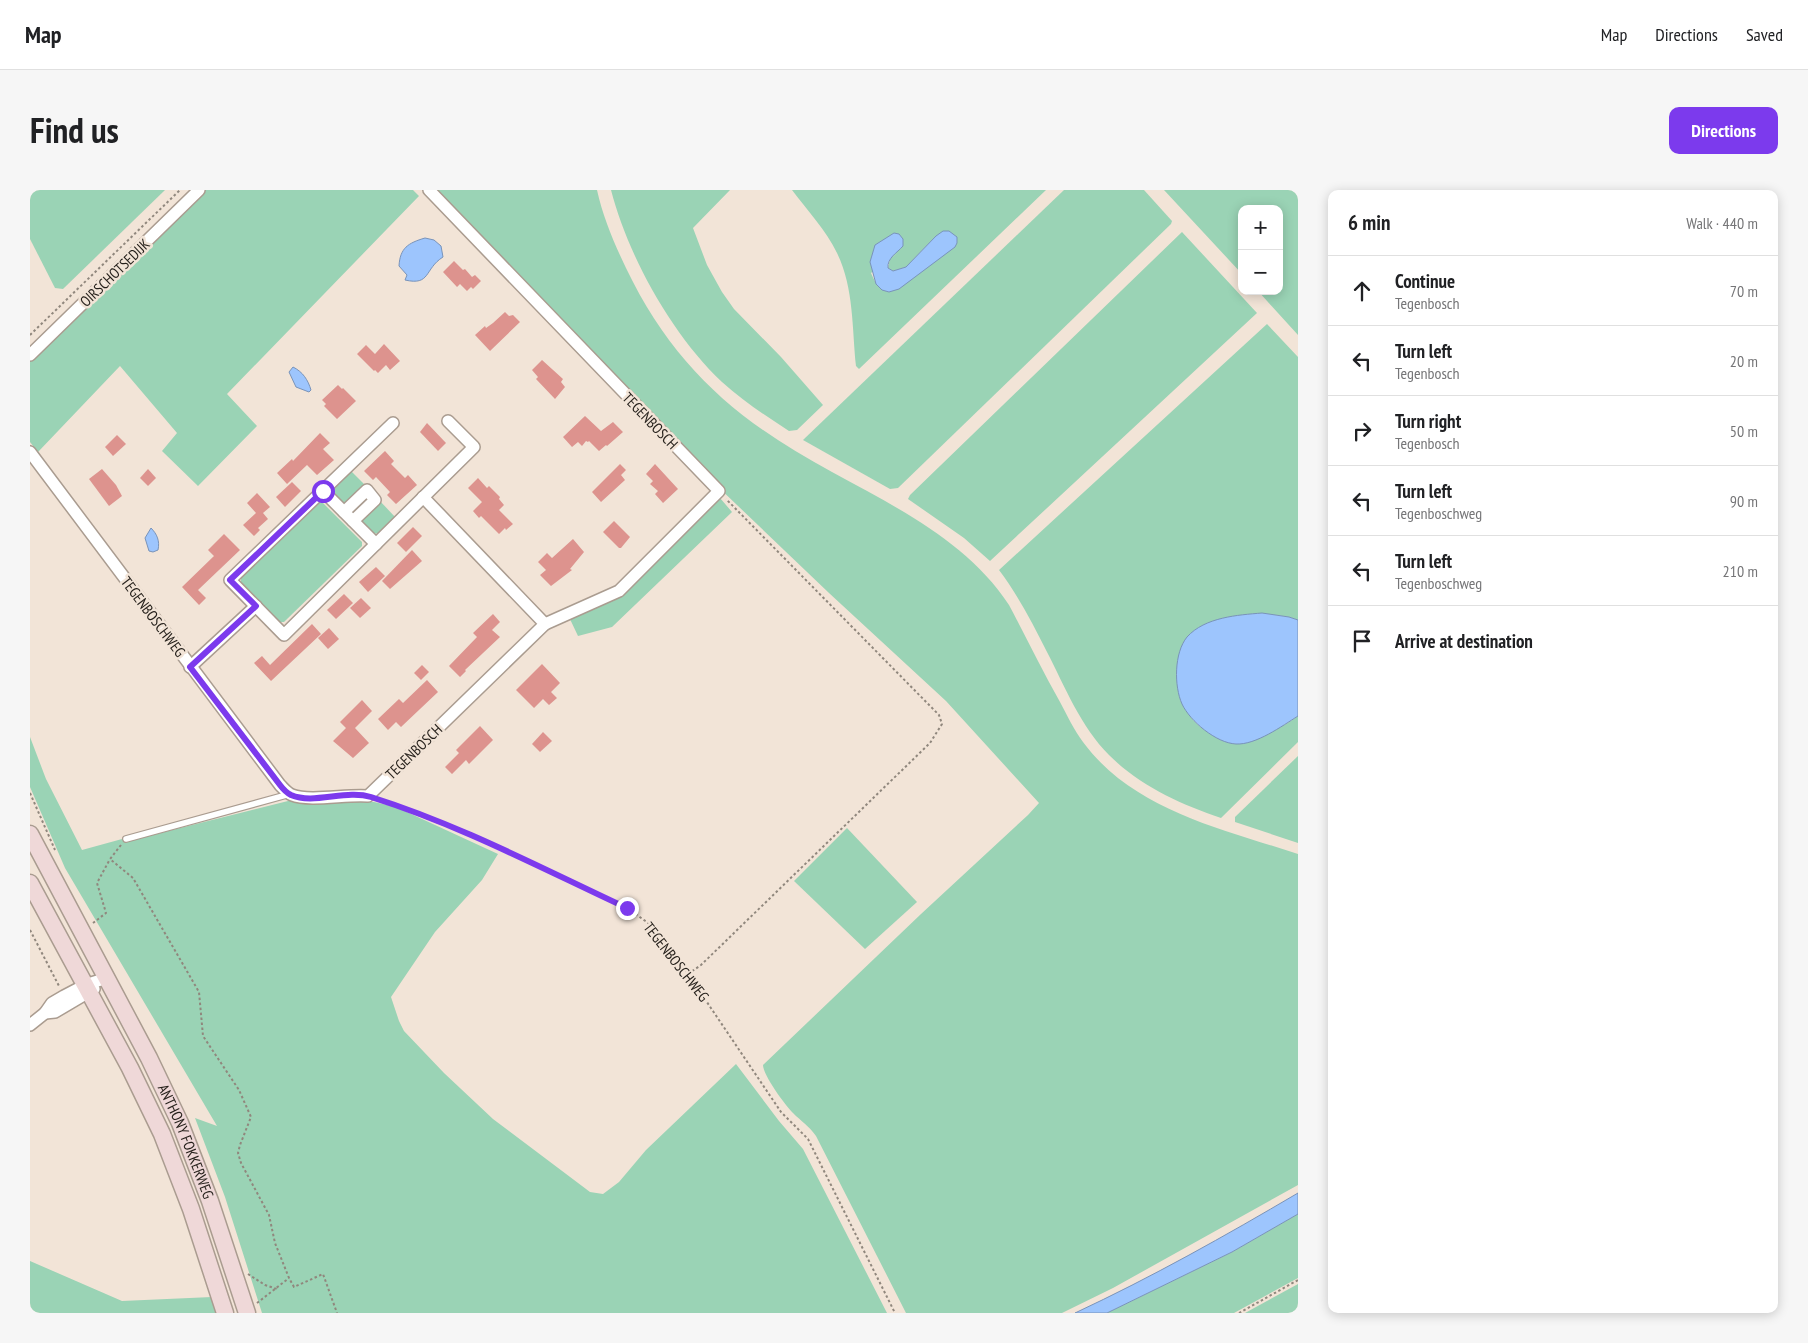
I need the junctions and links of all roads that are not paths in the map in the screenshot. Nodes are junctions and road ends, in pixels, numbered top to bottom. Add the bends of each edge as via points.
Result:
1 (199, 190) edge
2 (429, 190) edge
3 (30, 356) edge
4 (448, 421) dead end
5 (393, 423) dead end
6 (30, 452) edge
7 (323, 491) junction
8 (424, 497) junction
9 (344, 512) junction
10 (353, 521) junction
11 (376, 544) junction
12 (256, 606) junction
13 (545, 624) junction
14 (190, 667) junction
15 (290, 794) junction
16 (30, 834) edge
17 (126, 839) road end
18 (30, 884) edge
19 (107, 978) junction
20 (87, 989) junction
21 (45, 1013) junction
22 (30, 1025) edge
23 (252, 1308) edge
24 (225, 1313) edge

1 - 3 street, OIRSCHOTSEDIJK
2 - 13 street, TEGENBOSCH via 718,491 619,591
4 - 8 street via 474,447
5 - 7 street
6 - 14 street, TEGENBOSCHWEG
7 - 9 street
7 - 12 street via 230,580
8 - 11 street
8 - 13 street
9 - 10 street
9 - 10 street via 366,490 376,500
10 - 11 street
11 - 12 street via 284,635
12 - 14 street
13 - 15 street, TEGENBOSCH via 368,796 301,798
14 - 15 street, TEGENBOSCHWEG
15 - 17 lane
16 - 19 main road, ANTHONY FOKKERWEG
18 - 20 main road, ANTHONY FOKKERWEG
19 - 20 street
19 - 23 main road, ANTHONY FOKKERWEG via 180,1123
20 - 21 street via 55,1012
20 - 21 street via 64,996 52,1003
20 - 24 main road, ANTHONY FOKKERWEG via 162,1134 191,1208
21 - 22 street

